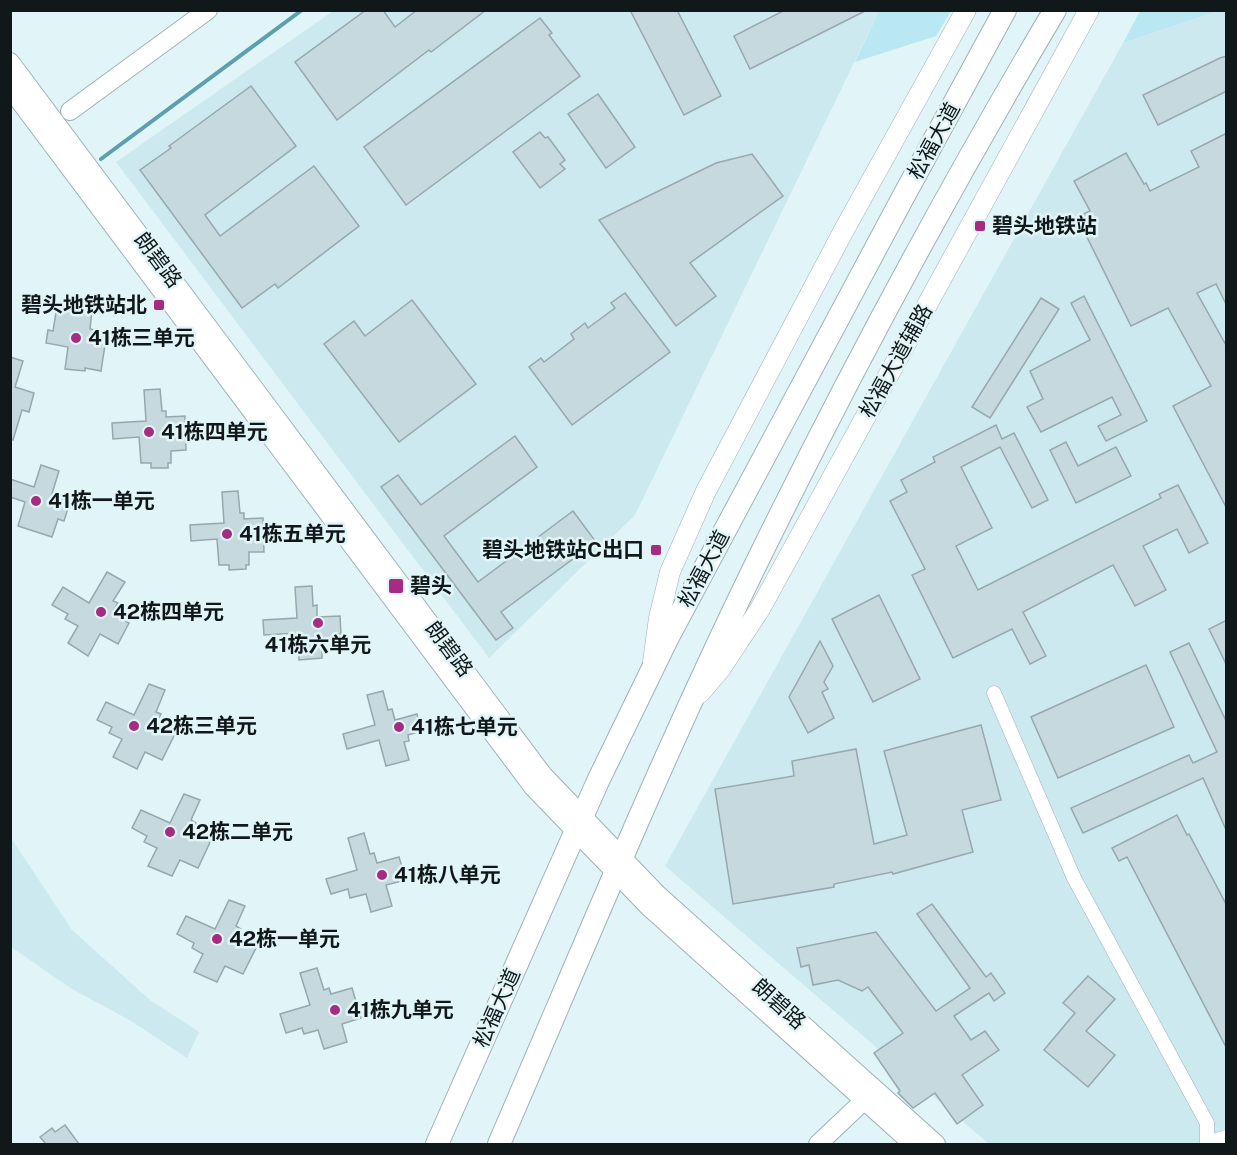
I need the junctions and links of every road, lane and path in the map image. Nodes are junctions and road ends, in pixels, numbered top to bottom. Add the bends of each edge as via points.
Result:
1 (208, 10) edge
2 (966, 10) edge
3 (1005, 10) edge
4 (1055, 10) edge
5 (1066, 10) edge
6 (1089, 10) edge
7 (1035, 45) junction
8 (10, 62) edge
9 (10, 88) edge
10 (70, 111) dead end
11 (652, 671) junction
12 (994, 693) dead end
13 (690, 704) junction
14 (579, 824) junction
15 (619, 865) junction
16 (869, 1096) junction
17 (1227, 1137) edge
18 (437, 1144) edge
19 (499, 1144) edge
20 (818, 1144) edge
21 (913, 1144) edge
22 (936, 1144) edge
23 (1208, 1144) edge

1 - 10 street
2 - 11 main road via 705,491 669,572 658,618
3 - 11 main road, 松福大道
4 - 7 main road, 松福大道
5 - 7 main road
6 - 13 main road, 松福大道辅路 via 760,609 721,668
7 - 13 main road, 松福大道 via 835,406
8 - 14 street, 朗碧路
9 - 14 street, 朗碧路 via 533,788
11 - 14 main road, 松福大道
12 - 23 street via 1074,878 1207,1123
13 - 15 main road, 松福大道
14 - 15 street, 朗碧路
14 - 18 main road, 松福大道
15 - 16 street, 朗碧路 via 649,907
15 - 19 main road, 松福大道
16 - 20 street
16 - 21 street, 朗碧路
16 - 22 street, 朗碧路
17 - 23 street

